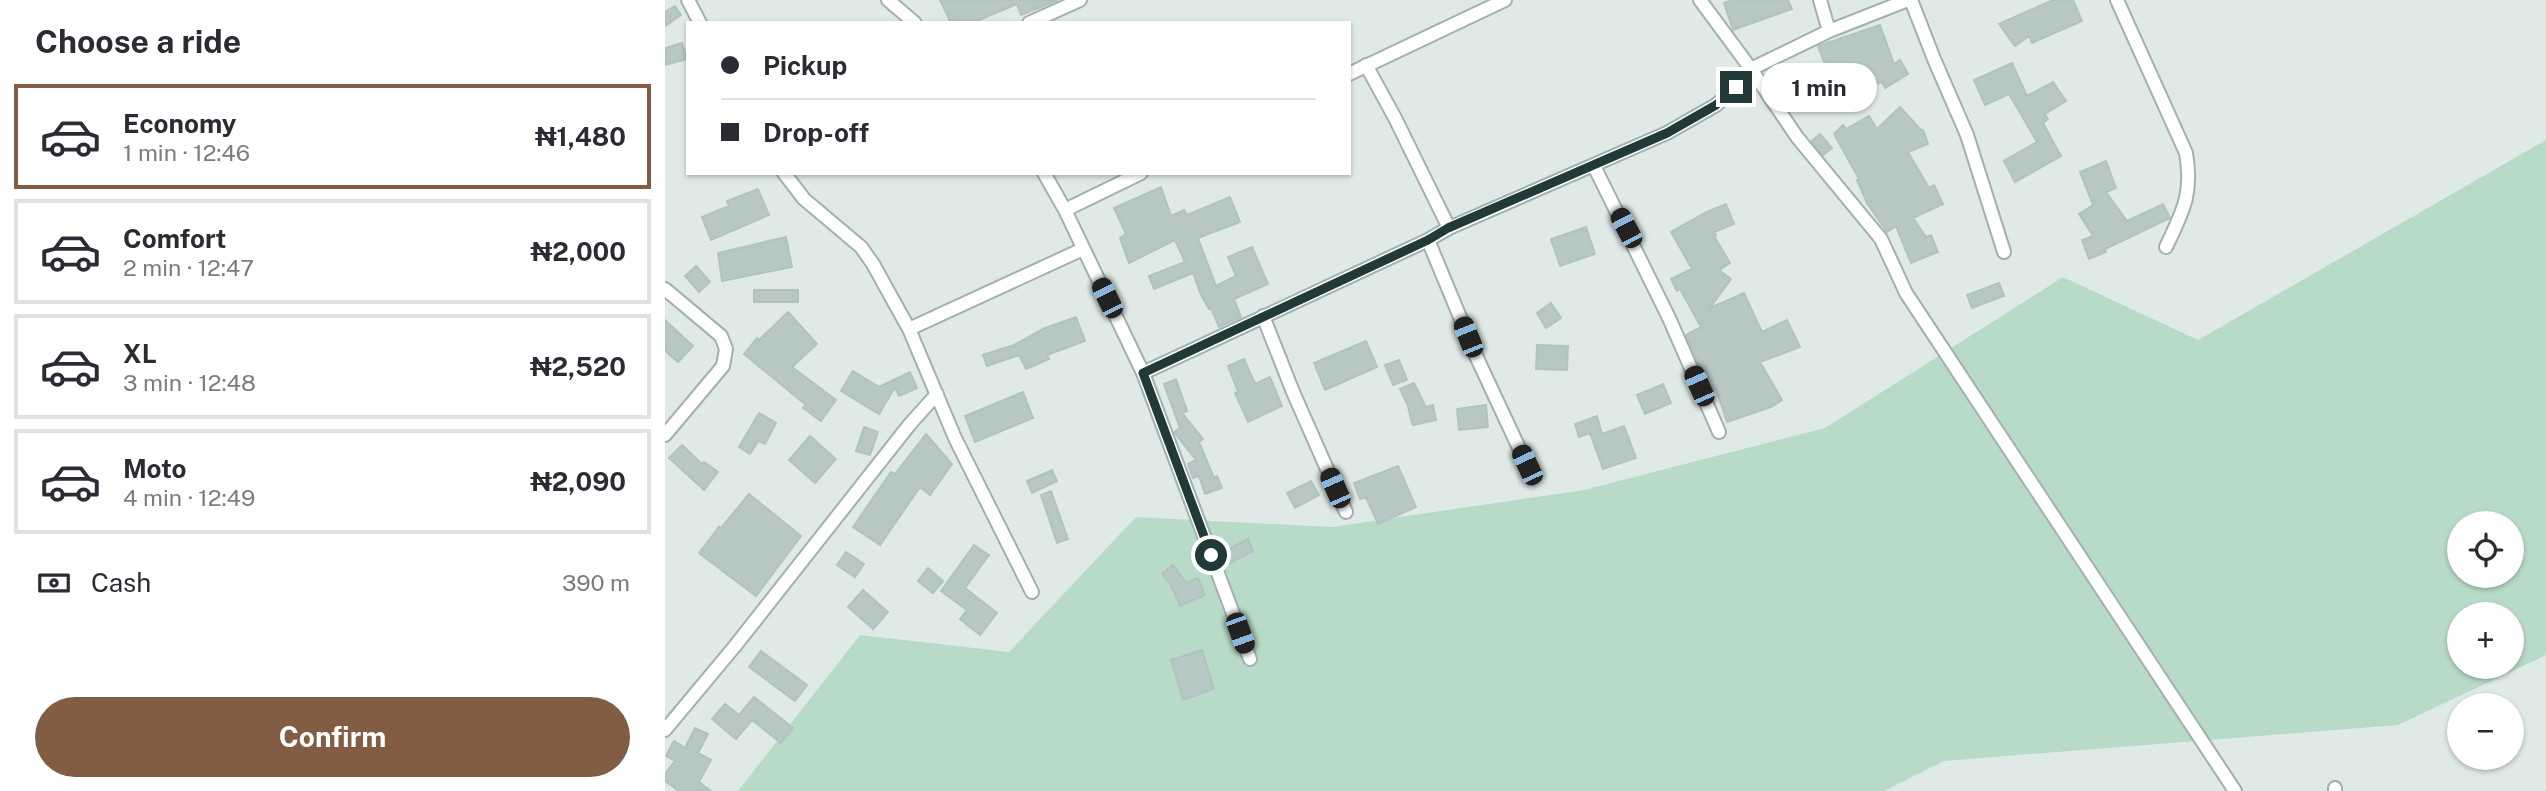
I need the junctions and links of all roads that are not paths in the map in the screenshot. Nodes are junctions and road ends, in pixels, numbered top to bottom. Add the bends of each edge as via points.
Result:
1 (688, 0) edge
2 (888, 0) edge
3 (1080, 0) edge
4 (1505, 0) edge
5 (1700, 0) edge
6 (1820, 0) edge
7 (1909, 0) edge
8 (2117, 0) edge
9 (699, 21) edge
10 (913, 21) edge
11 (1033, 21) edge
12 (1829, 31) junction
13 (1366, 65) junction
14 (1751, 69) junction
15 (1351, 73) edge
16 (1594, 166) junction
17 (786, 175) edge
18 (1045, 175) edge
19 (1137, 175) edge
20 (1065, 210) junction
21 (1448, 228) junction
22 (1428, 240) junction
23 (2166, 247) dead end
24 (1083, 248) junction
25 (2004, 252) dead end
26 (665, 289) edge
27 (1263, 316) junction
28 (909, 330) junction
29 (1143, 373) junction
30 (937, 394) junction
31 (1719, 432) dead end
32 (665, 435) edge
33 (1527, 465) dead end
34 (1346, 512) dead end
35 (1032, 593) dead end
36 (1250, 659) dead end
37 (665, 730) edge
38 (2235, 791) edge

1 - 9 street
2 - 10 street
3 - 11 street
4 - 13 street
5 - 14 street
6 - 12 street
7 - 12 street
7 - 25 street via 1967,135
8 - 23 street via 2186,153 2185,206
12 - 14 street
13 - 15 street
13 - 21 street
14 - 16 street via 1716,105
14 - 38 street via 1797,137 1881,239 1906,293
16 - 21 street
16 - 31 street
17 - 28 street via 804,199 861,247
18 - 20 street
19 - 20 street
20 - 24 street
21 - 22 street
22 - 27 street
22 - 33 street
24 - 28 street
24 - 29 street
26 - 32 street via 721,337 726,349 723,366
27 - 29 street
27 - 34 street
28 - 30 street
29 - 36 street
30 - 35 street
30 - 37 street

